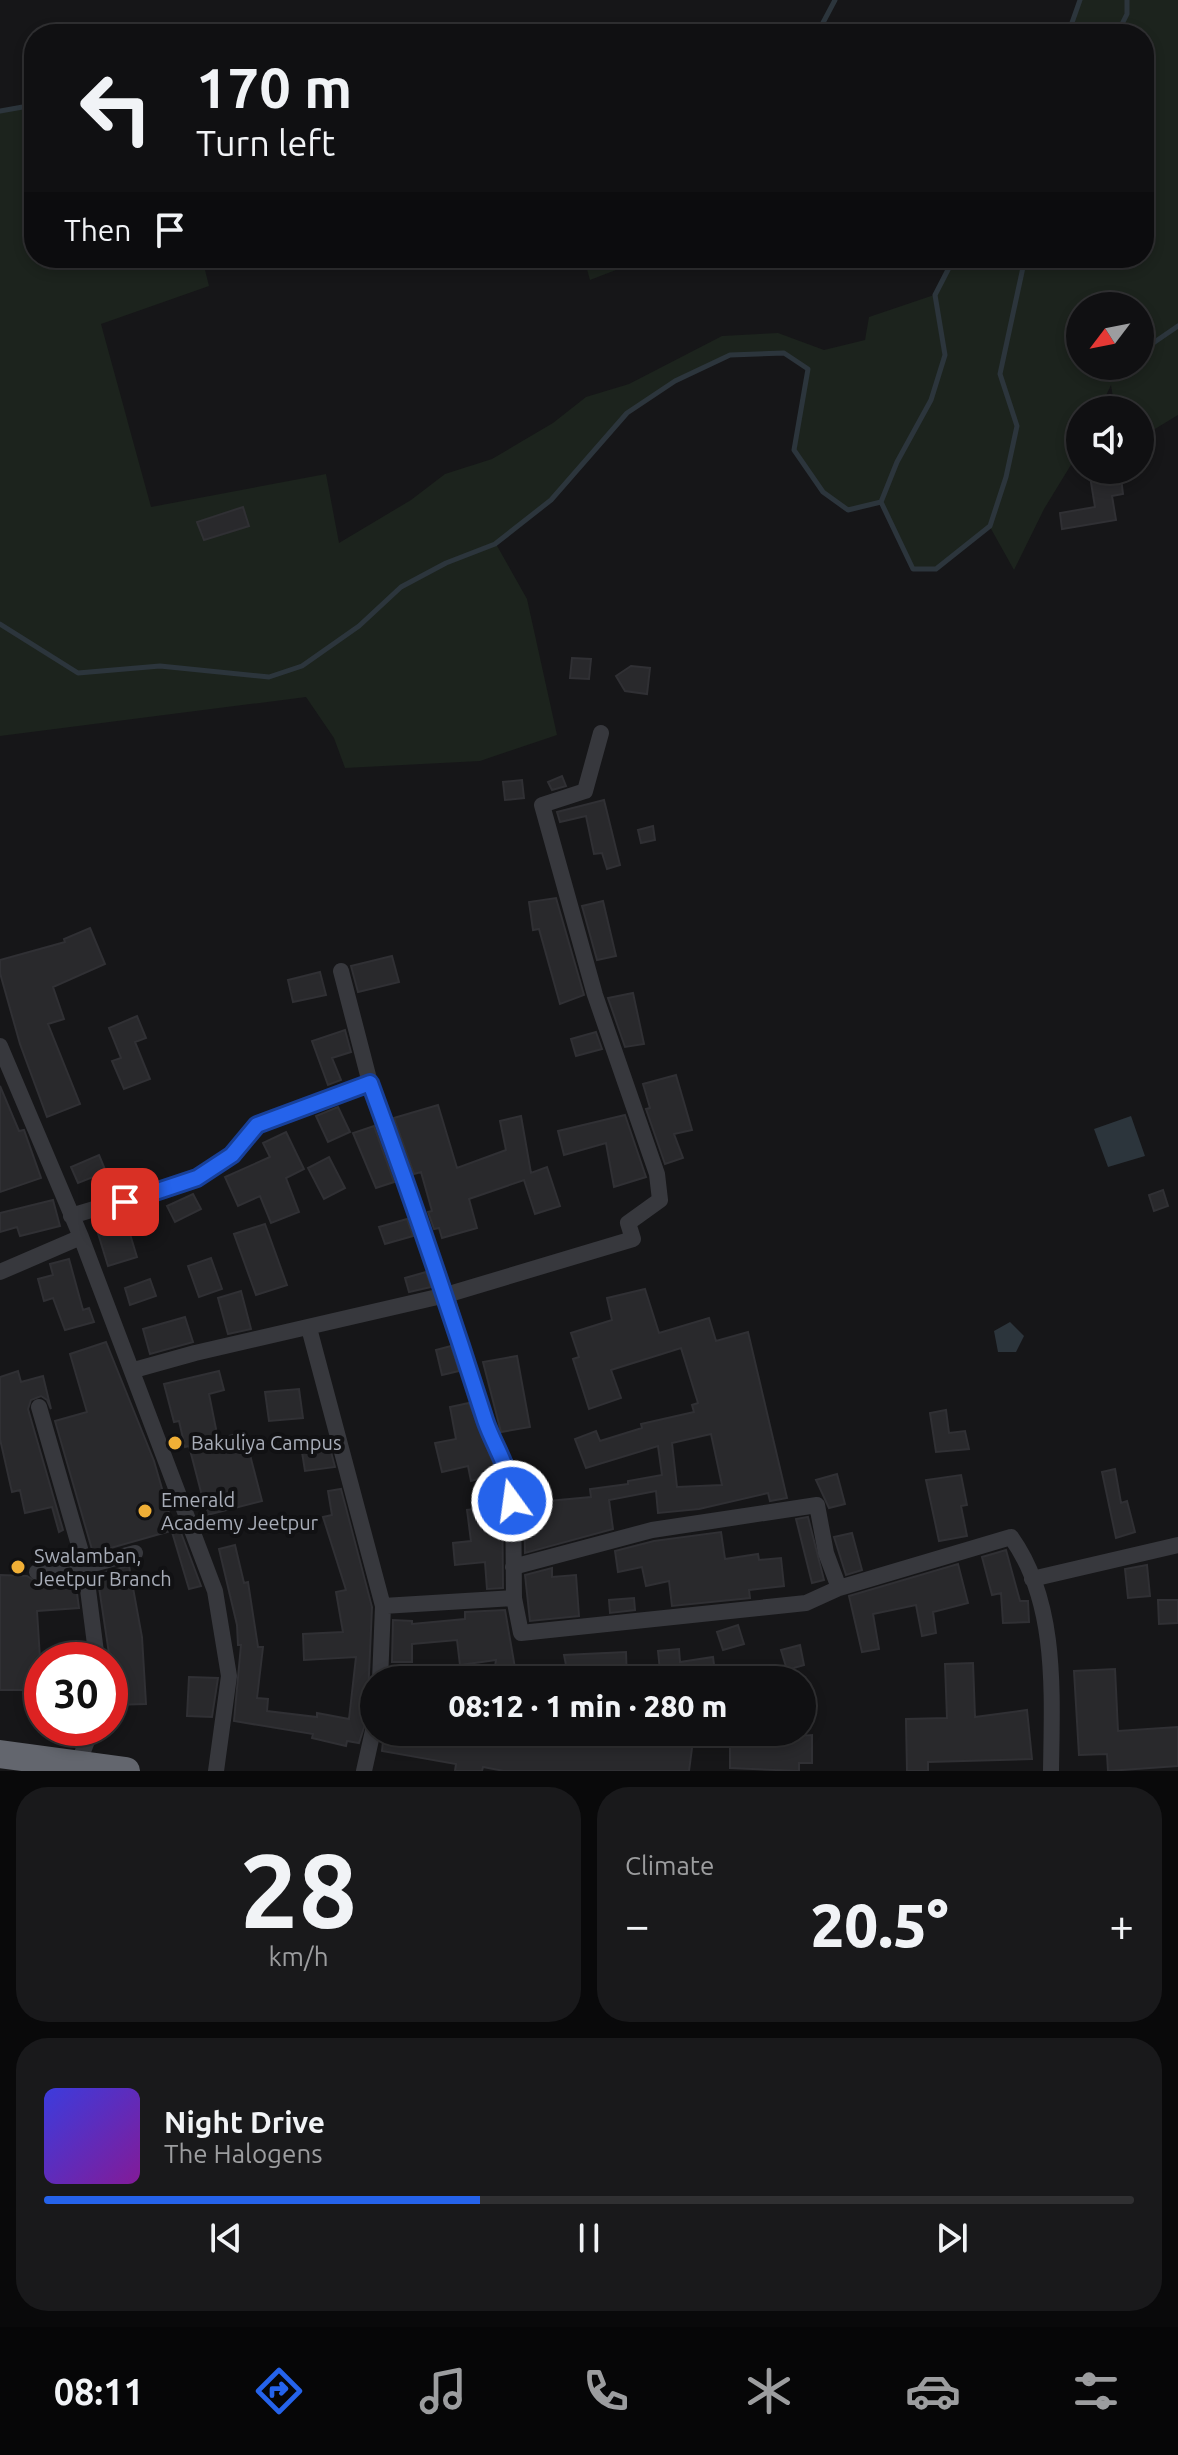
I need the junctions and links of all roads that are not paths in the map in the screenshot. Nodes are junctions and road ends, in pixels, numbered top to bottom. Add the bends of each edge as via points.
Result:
1 (601, 733) dead end
2 (341, 971) dead end
3 (0, 1046) edge
4 (370, 1083) junction
5 (71, 1216) junction
6 (81, 1237) junction
7 (0, 1272) edge
8 (446, 1295) junction
9 (309, 1328) junction
10 (134, 1370) junction
11 (39, 1407) dead end
12 (1178, 1545) edge
13 (135, 1553) dead end
14 (85, 1566) junction
15 (513, 1567) junction
16 (37, 1572) dead end
17 (1032, 1579) junction
18 (839, 1588) junction
19 (514, 1598) junction
20 (383, 1606) junction
21 (95, 1642) edge
22 (381, 1666) edge
23 (85, 1746) edge
24 (370, 1746) edge
25 (0, 1754) edge
26 (78, 1764) junction
27 (126, 1771) edge
28 (216, 1771) edge
29 (364, 1771) edge
30 (1051, 1771) edge

1 - 8 street via 585,791 542,805 595,995 657,1174 660,1200 628,1223 633,1239
2 - 4 street
3 - 5 street
4 - 5 street via 257,1125 232,1155 197,1178
4 - 8 street
5 - 6 street
6 - 7 street
6 - 10 street
8 - 9 street
8 - 15 street via 489,1431 513,1484
9 - 10 street
9 - 20 street
10 - 28 street via 215,1591 229,1676
11 - 14 street
12 - 17 street
13 - 14 street
14 - 16 street
14 - 21 street
15 - 18 street via 652,1530 817,1505
15 - 19 street
17 - 18 street via 1026,1558 1011,1537
17 - 30 street via 1049,1633
18 - 19 street via 806,1603 521,1633
19 - 20 street
20 - 22 street
23 - 26 street
24 - 29 street
25 - 26 highway
26 - 27 highway

